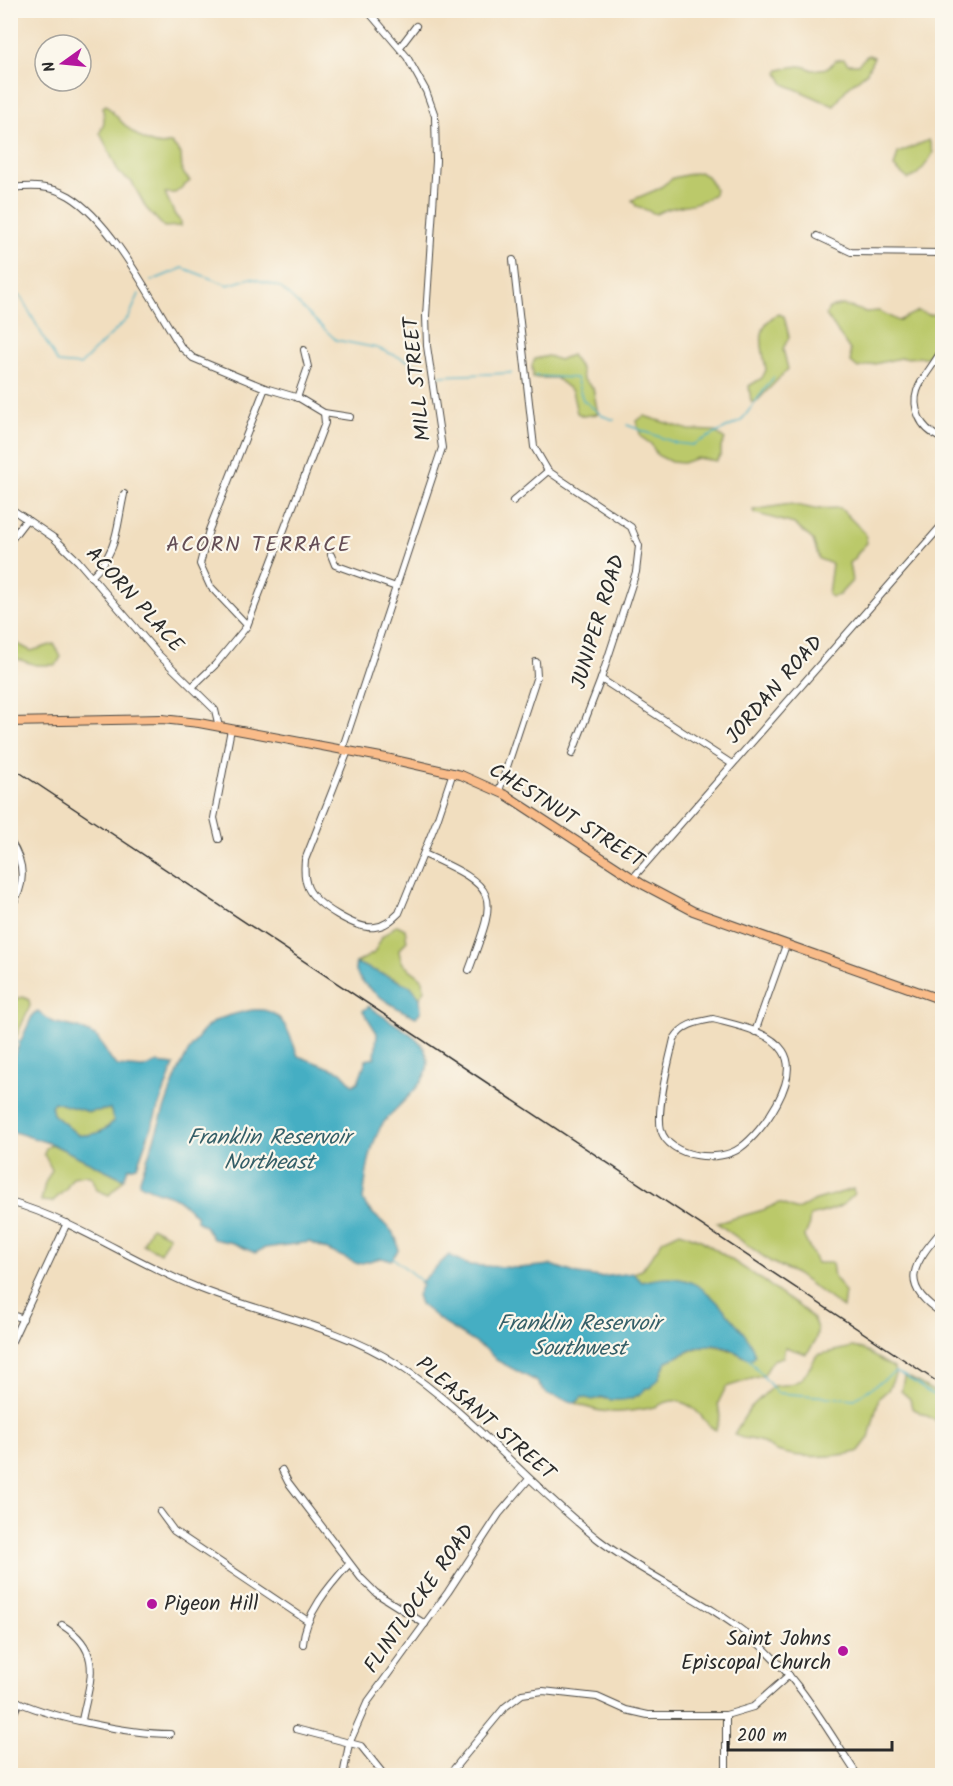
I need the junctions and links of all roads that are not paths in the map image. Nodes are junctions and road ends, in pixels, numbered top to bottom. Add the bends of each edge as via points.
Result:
1 (367, 10) edge
2 (416, 26) dead end
3 (400, 47) junction
4 (10, 188) edge
5 (817, 236) dead end
6 (942, 253) edge
7 (513, 260) dead end
8 (942, 349) edge
9 (304, 350) dead end
10 (265, 388) junction
11 (297, 398) junction
12 (324, 413) junction
13 (350, 417) dead end
14 (942, 439) edge
15 (548, 471) junction
16 (124, 494) dead end
17 (513, 501) dead end
18 (10, 508) edge
19 (27, 519) junction
20 (942, 525) edge
21 (10, 541) edge
22 (331, 555) dead end
23 (92, 577) junction
24 (396, 587) junction
25 (247, 625) junction
26 (536, 662) dead end
27 (601, 679) junction
28 (192, 687) junction
29 (10, 722) edge
30 (219, 727) junction
31 (231, 729) junction
32 (345, 750) junction
33 (572, 754) dead end
34 (732, 764) junction
35 (453, 772) junction
36 (499, 791) junction
37 (219, 839) dead end
38 (10, 841) edge
39 (424, 854) junction
40 (633, 878) junction
41 (10, 908) edge
42 (786, 945) junction
43 (468, 970) dead end
44 (942, 1000) edge
45 (755, 1032) junction
46 (10, 1202) edge
47 (67, 1223) junction
48 (942, 1230) edge
49 (942, 1313) edge
50 (10, 1314) edge
51 (23, 1319) junction
52 (12, 1341) dead end
53 (282, 1470) dead end
54 (529, 1479) junction
55 (160, 1512) dead end
56 (349, 1564) junction
57 (308, 1621) junction
58 (425, 1624) junction
59 (62, 1626) dead end
60 (303, 1644) dead end
61 (789, 1675) junction
62 (10, 1698) edge
63 (19, 1702) junction
64 (726, 1715) junction
65 (82, 1720) junction
66 (10, 1721) edge
67 (296, 1729) dead end
68 (170, 1734) dead end
69 (349, 1744) junction
70 (343, 1776) edge
71 (385, 1776) edge
72 (448, 1776) edge
73 (726, 1776) edge
74 (858, 1776) edge

1 - 3 street, MILL STREET
2 - 3 street
3 - 24 street, MILL STREET via 426,92 435,123 426,316 442,448
4 - 10 street via 41,186 68,195 92,213 181,347 193,358
5 - 6 street via 851,252
7 - 15 street, JUNIPER ROAD via 530,429 534,447
8 - 14 street via 915,392 915,406 921,423
9 - 11 street via 308,367
10 - 11 street
10 - 25 street via 209,530 200,564 210,586
11 - 12 street
12 - 13 street
12 - 25 street via 325,423
15 - 17 street
15 - 27 street, JUNIPER ROAD via 631,527 639,546 636,572
16 - 23 street via 114,545
18 - 19 street, ACORN PLACE
19 - 21 street
19 - 23 street, ACORN PLACE via 54,538
20 - 34 street, JORDAN ROAD
22 - 24 street via 335,565
23 - 28 street, ACORN PLACE
24 - 32 street, MILL STREET
25 - 28 street
26 - 36 street via 537,676
27 - 33 street, JUNIPER ROAD
27 - 34 street
28 - 30 street, ACORN PLACE via 214,710
29 - 30 main road, CHESTNUT STREET via 162,719
30 - 31 main road, CHESTNUT STREET
31 - 32 main road, CHESTNUT STREET
31 - 37 street via 214,818
32 - 35 main road, CHESTNUT STREET
32 - 39 street, MILL STREET via 305,860 304,877 312,894 342,918 362,927 379,926 399,913
34 - 40 street, JORDAN ROAD
35 - 36 main road, CHESTNUT STREET
35 - 39 street, MILL STREET
36 - 40 main road, CHESTNUT STREET
38 - 41 street via 19,856 22,873 19,893
39 - 43 street via 472,878 485,891 489,916
40 - 42 main road, CHESTNUT STREET via 693,911
42 - 44 main road, CHESTNUT STREET
42 - 45 street
45 - 45 street via 713,1019 692,1023 678,1033 660,1117 661,1130 673,1147 693,1156 734,1151 750,1139 766,1117 786,1086 788,1061 778,1044
46 - 47 street, PLEASANT STREET
47 - 51 street
47 - 54 street, PLEASANT STREET via 195,1287 342,1338 394,1363 429,1388
48 - 49 street via 920,1256 914,1280 918,1293
50 - 51 street
51 - 52 street
53 - 56 street
54 - 58 street, FLINTLOCKE ROAD via 500,1514
54 - 61 street, PLEASANT STREET via 628,1562 752,1639
55 - 57 street via 174,1531
56 - 57 street
56 - 58 street via 376,1593
57 - 60 street
58 - 69 street, FLINTLOCKE ROAD via 367,1703
59 - 65 street via 83,1643 91,1658
61 - 64 street via 753,1707
61 - 74 street, PLEASANT STREET
62 - 63 street
63 - 65 street
63 - 66 street
64 - 72 street via 636,1714 597,1697 532,1691 514,1698
64 - 73 street
65 - 68 street via 144,1733
67 - 69 street
69 - 70 street, FLINTLOCKE ROAD
69 - 71 street via 361,1746

